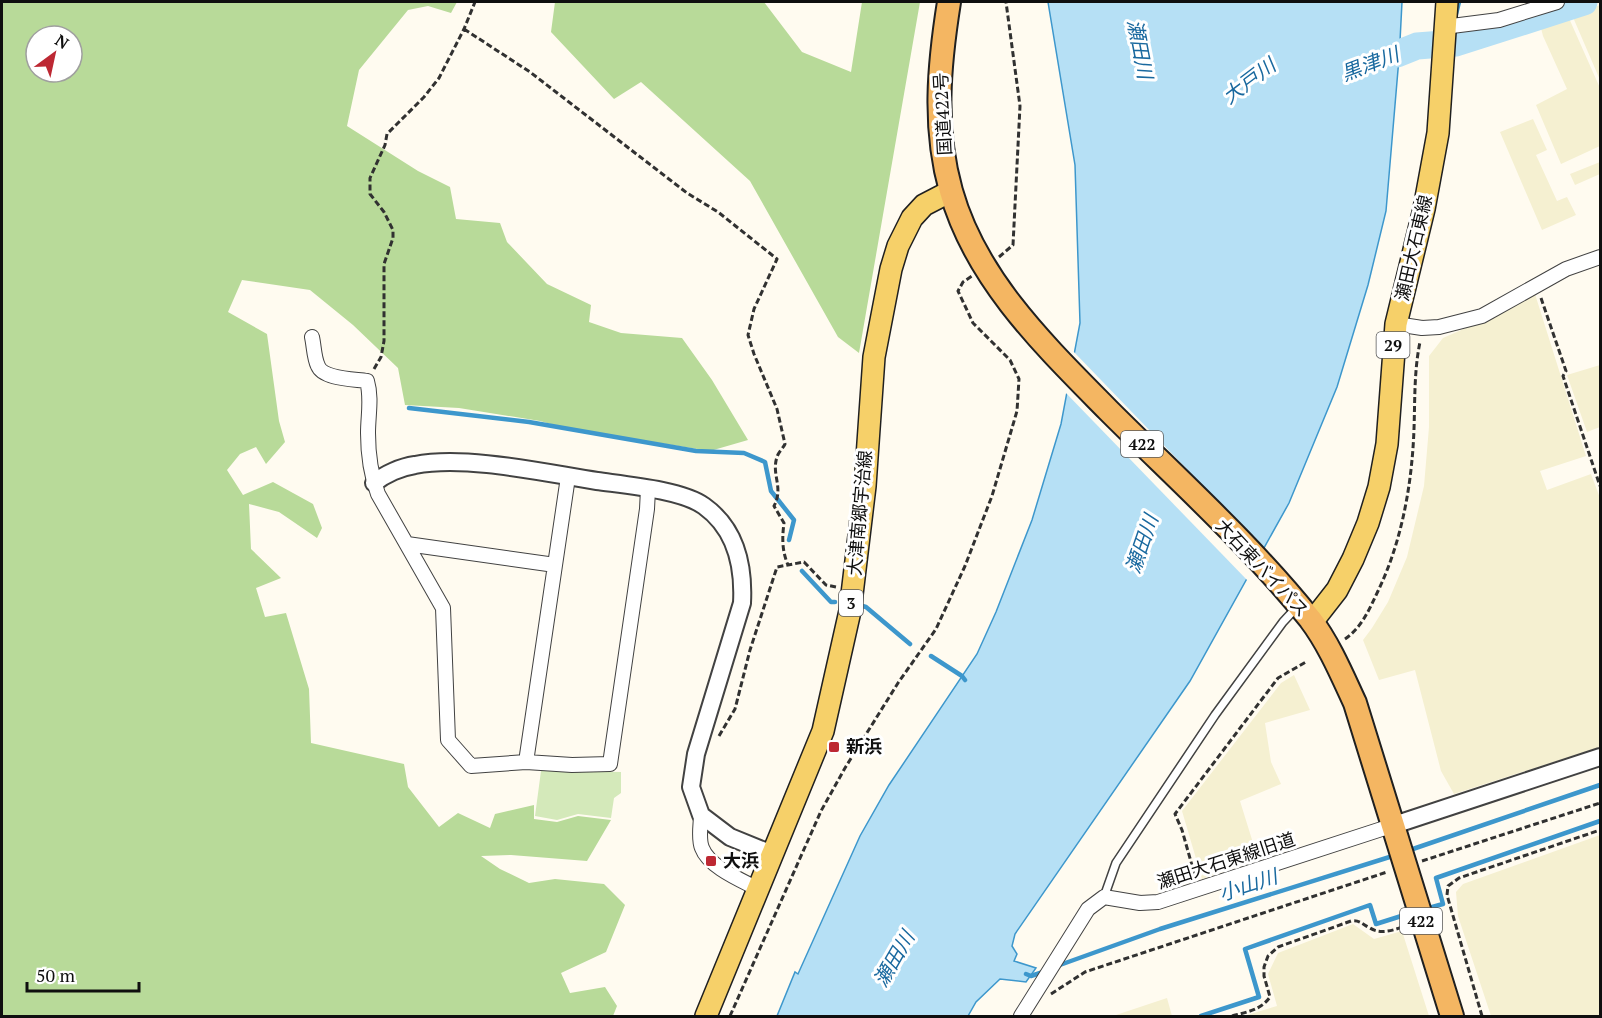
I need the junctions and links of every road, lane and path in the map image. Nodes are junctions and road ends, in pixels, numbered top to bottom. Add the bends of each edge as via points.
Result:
1 (475, 2) edge
2 (949, 2) edge
3 (1006, 2) edge
4 (1447, 2) edge
5 (1557, 2) edge
6 (464, 29) junction
7 (1443, 40) junction
8 (951, 191) junction
9 (1600, 257) edge
10 (984, 267) junction
11 (1537, 286) junction
12 (1396, 324) junction
13 (1422, 328) junction
14 (312, 337) dead end
15 (367, 381) junction
16 (568, 477) junction
17 (374, 483) junction
18 (1600, 486) edge
19 (648, 489) junction
20 (407, 544) junction
21 (555, 565) junction
22 (788, 565) junction
23 (853, 592) junction
24 (1305, 614) junction
25 (1342, 641) dead end
26 (1306, 662) dead end
27 (719, 736) dead end
28 (1600, 757) edge
29 (526, 762) junction
30 (1600, 803) edge
31 (701, 815) junction
32 (1394, 825) junction
33 (1600, 830) edge
34 (772, 854) junction
35 (1404, 867) junction
36 (758, 889) junction
37 (1199, 890) junction
38 (1104, 897) junction
39 (1421, 921) junction
40 (1024, 1011) edge
41 (706, 1017) edge
42 (730, 1017) edge
43 (1232, 1017) edge
44 (1452, 1017) edge
45 (1482, 1017) edge

1 - 6 path
2 - 8 highway, 国道422号 / 422 via 938,98 940,136
3 - 10 path via 1020,105 1013,245
4 - 7 main road, 瀬田大石東線 / 29
5 - 7 street
6 - 15 path via 439,78 387,134 370,178 370,194 384,212 393,238 384,264 381,357
6 - 22 path via 530,72 777,259 754,309 748,335 777,409 785,444 777,457 779,496 774,506 784,523 782,535
7 - 12 main road, 瀬田大石東線 / 29 via 1438,133
8 - 10 highway, 大石東バイパス / 422
8 - 23 main road, 大津南郷宇治線 / 3 via 924,205 912,218 891,269 874,357
9 - 11 street via 1566,269
10 - 24 highway, 大石東バイパス / 422 via 1061,362
10 - 42 path via 963,282 958,291 973,323 1010,360 1019,379 1017,411 992,496 966,566 936,628 821,811
11 - 13 street via 1482,316
11 - 18 path
12 - 13 street
12 - 24 main road, 瀬田大石東線 / 29 via 1387,444 1368,523 1337,590
13 - 25 path via 1415,367 1410,487 1396,544 1365,619
14 - 15 street via 321,371 331,377
15 - 17 street
16 - 17 street via 456,462 415,465 383,475
16 - 19 street
16 - 21 street
17 - 20 street
19 - 29 street via 610,764
19 - 31 street via 702,504 719,518 738,553 743,579 742,603 696,754 691,787
20 - 21 street
20 - 29 street via 443,608 448,740 471,766
21 - 29 street
22 - 23 path via 804,562 826,585
22 - 27 path via 777,567 735,709
23 - 34 main road, 大津南郷宇治線 / 3 via 823,731
24 - 32 highway, 大石東バイパス / 422 via 1356,703
24 - 38 lane via 1283,622 1215,715 1116,863
26 - 37 path via 1278,678 1175,814
28 - 32 street
30 - 35 path
31 - 34 street via 729,837
31 - 36 street via 702,848 711,861
32 - 35 highway, 大石東バイパス / 422
32 - 37 street, 瀬田大石東線旧道
33 - 45 path via 1459,878 1448,886
34 - 36 main road, 大津南郷宇治線 / 3
35 - 39 highway, 大石東バイパス / 422
35 - 40 path via 1085,972
36 - 41 main road, 大津南郷宇治線 / 3
37 - 38 street, 瀬田大石東線旧道 via 1158,902
38 - 40 street via 1088,909
39 - 43 path via 1383,932 1358,920 1351,921 1278,947 1264,967 1270,997 1258,1009
39 - 44 highway, 大石東バイパス / 422

